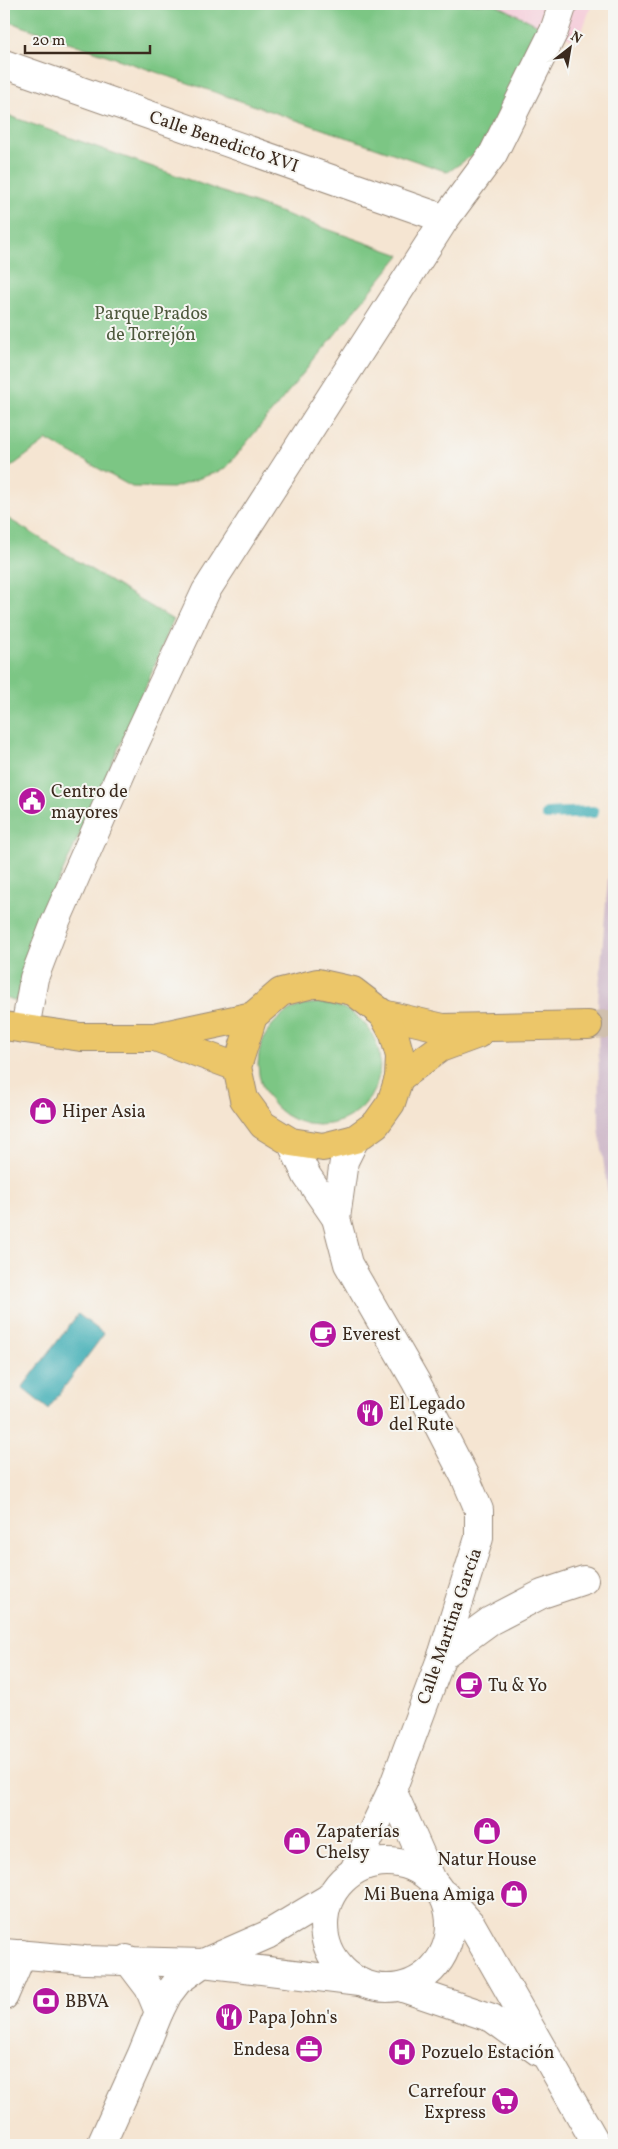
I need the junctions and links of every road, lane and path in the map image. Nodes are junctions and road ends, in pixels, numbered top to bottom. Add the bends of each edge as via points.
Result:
1 (563, 4) edge
2 (4, 64) edge
3 (445, 219) junction
4 (382, 1014) junction
5 (253, 1016) junction
6 (588, 1025) tunnel mouth
7 (498, 1026) junction
8 (10, 1029) edge
9 (155, 1037) junction
10 (237, 1067) junction
11 (399, 1078) junction
12 (355, 1139) junction
13 (291, 1142) junction
14 (336, 1218) junction
15 (584, 1580) dead end
16 (442, 1656) junction
17 (392, 1790) junction
18 (354, 1870) junction
19 (437, 1886) junction
20 (329, 1898) junction
21 (13, 1953) edge
22 (126, 1960) junction
23 (203, 1964) junction
24 (359, 1982) junction
25 (400, 1988) junction
26 (4, 1996) edge
27 (159, 2012) junction
28 (546, 2057) junction
29 (101, 2145) edge
30 (597, 2145) edge

1 - 3 street via 554,31 494,154
2 - 3 street, Calle Benedicto XVI
3 - 8 street via 206,591 125,764
4 - 5 main road via 353,991 317,983 281,992
4 - 7 main road via 443,1028
4 - 11 main road via 394,1034 400,1056
5 - 9 main road
5 - 10 main road
6 - 7 main road
7 - 11 main road via 440,1048
8 - 9 main road via 81,1037
9 - 10 main road
10 - 13 main road via 244,1099 263,1125
11 - 12 main road via 391,1103 376,1124
12 - 13 main road via 323,1147
12 - 14 street via 344,1161
13 - 14 street via 307,1176
14 - 16 street, Calle Martina García via 348,1264 416,1382 479,1510 479,1538
15 - 16 street via 542,1594 490,1621
16 - 17 street, Calle Martina García
17 - 18 street, Calle Martina García
17 - 19 street
18 - 19 street via 374,1863 395,1862 415,1868
18 - 20 street
19 - 25 street via 449,1911 450,1931 445,1951 435,1968
19 - 28 street via 471,1924
20 - 23 street via 268,1935
20 - 24 street via 324,1936 330,1955 343,1971
21 - 22 street via 85,1960
21 - 26 street
22 - 23 street
22 - 27 street via 149,1988
23 - 24 street
23 - 27 street via 178,1981
24 - 25 street via 379,1989
25 - 28 street via 492,2018
27 - 29 street
28 - 30 street

